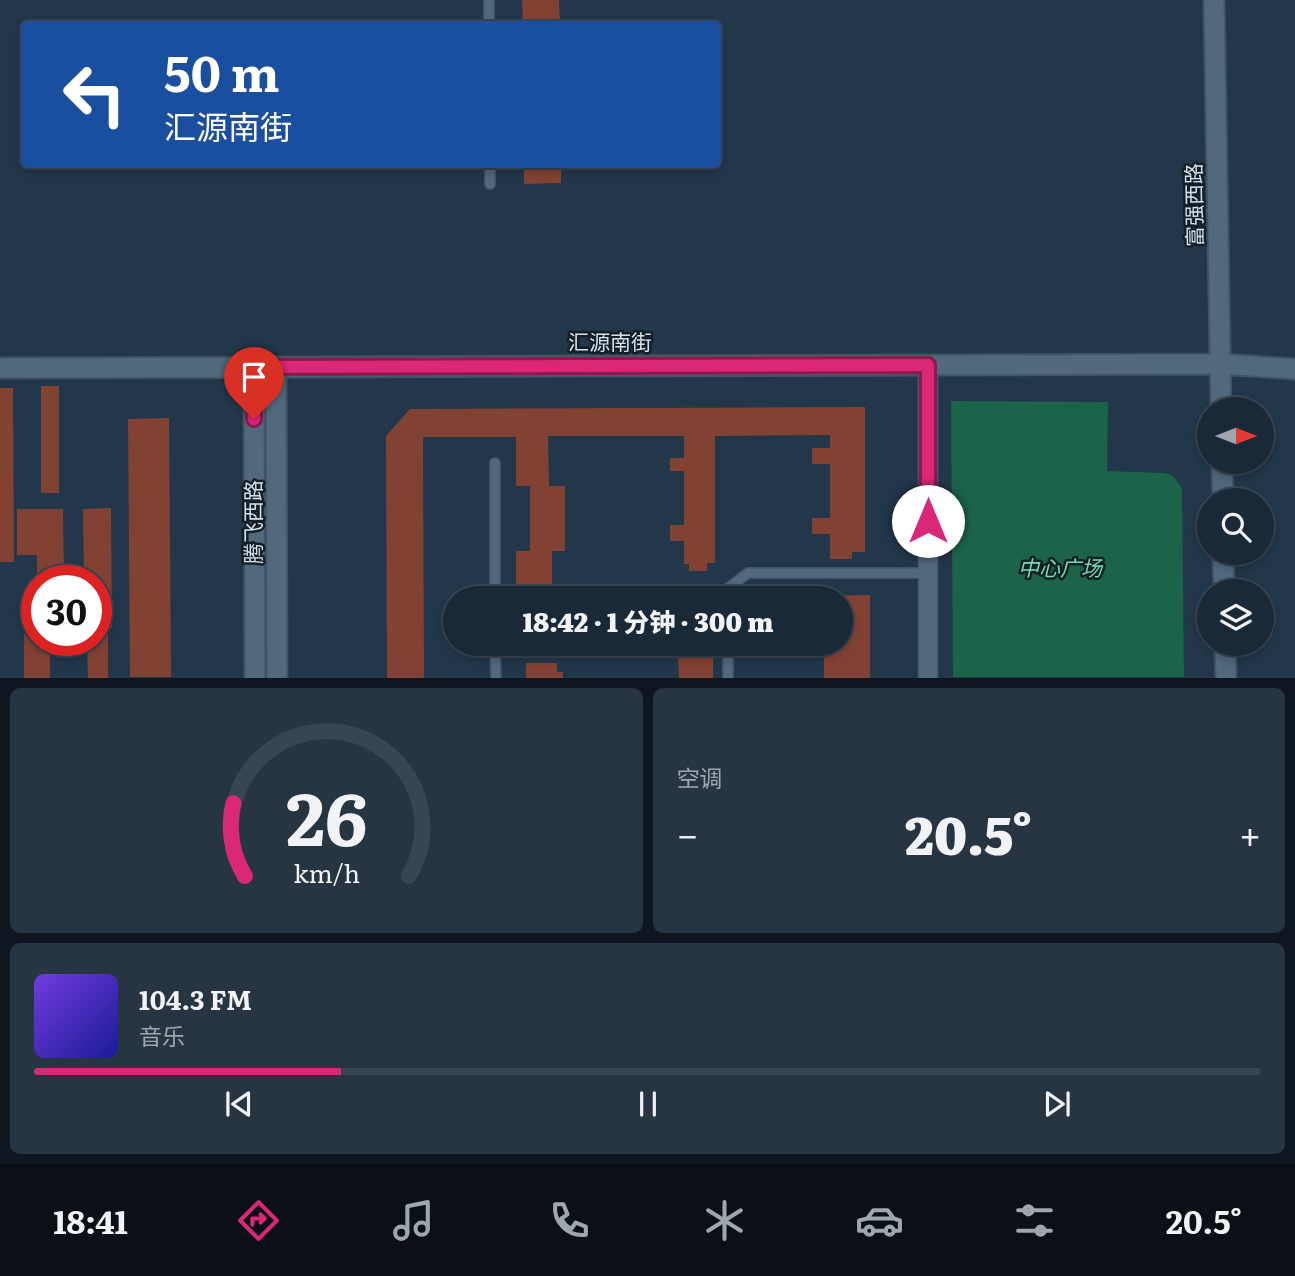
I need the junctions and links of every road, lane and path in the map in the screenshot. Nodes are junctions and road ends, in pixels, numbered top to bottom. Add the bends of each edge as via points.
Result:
1 (489, 0) edge
2 (1214, 0) edge
3 (489, 21) edge
4 (490, 168) edge
5 (490, 184) dead end
6 (1220, 364) junction
7 (928, 365) junction
8 (254, 367) junction
9 (276, 367) junction
10 (0, 368) edge
11 (1295, 369) edge
12 (1221, 397) edge
13 (495, 463) dead end
14 (928, 573) junction
15 (495, 586) edge
16 (731, 586) edge
17 (495, 656) edge
18 (727, 656) edge
19 (1225, 656) edge
20 (255, 677) edge
21 (277, 677) edge
22 (496, 677) edge
23 (728, 677) edge
24 (928, 677) edge
25 (1226, 677) edge

1 - 3 lane
2 - 6 street, 富强西路
4 - 5 lane
6 - 7 street, 汇源南街
6 - 11 street, 汇源南街
6 - 12 street, 富强西路
7 - 9 street, 汇源南街
7 - 14 street
8 - 9 street, 汇源南街
8 - 10 street, 汇源南街
8 - 20 street, 腾飞西路
9 - 21 street, 腾飞西路
13 - 15 lane
14 - 16 lane via 748,573
14 - 24 street
17 - 22 lane
18 - 23 lane
19 - 25 street

